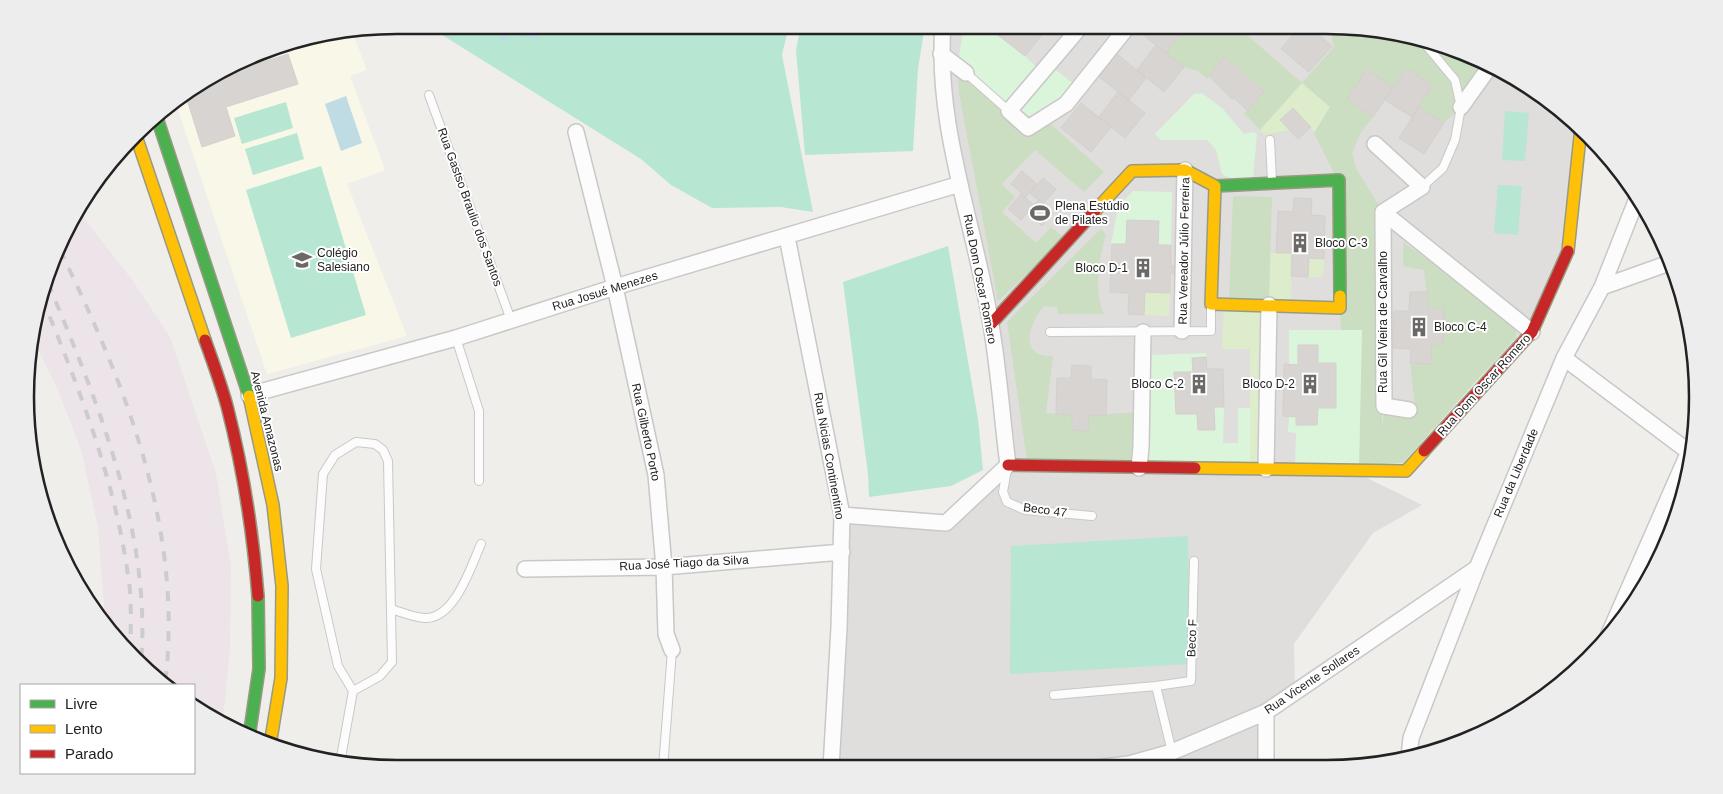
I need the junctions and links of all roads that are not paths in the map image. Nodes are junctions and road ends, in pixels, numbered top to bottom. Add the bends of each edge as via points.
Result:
1 (942, 34) edge
2 (1074, 34) edge
3 (1122, 34) edge
4 (1429, 49) edge
5 (941, 54) junction
6 (1486, 71) edge
7 (966, 73) joint
8 (429, 95) dead end
9 (1461, 107) junction
10 (1008, 111) junction
11 (159, 123) edge
12 (576, 132) dead end
13 (1580, 137) edge
14 (1270, 140) dead end
15 (138, 142) edge
16 (1375, 144) dead end
17 (1185, 170) junction
18 (1272, 183) junction
19 (960, 184) junction
20 (1215, 186) junction
21 (1422, 187) junction
22 (1634, 205) edge
23 (1383, 212) junction
24 (787, 237) junction
25 (1664, 265) edge
26 (615, 287) junction
27 (1602, 287) junction
28 (1210, 304) junction
29 (1269, 305) junction
30 (511, 320) junction
31 (991, 324) junction
32 (1182, 331) junction
33 (1050, 332) dead end
34 (1143, 332) junction
35 (1532, 332) junction
36 (456, 338) junction
37 (1564, 358) junction
38 (249, 395) junction
39 (1409, 410) dead end
40 (1686, 443) edge
41 (1008, 464) junction
42 (1139, 468) junction
43 (1266, 469) junction
44 (1681, 471) edge
45 (479, 481) dead end
46 (842, 516) junction
47 (1092, 516) dead end
48 (481, 544) dead end
49 (842, 552) junction
50 (1194, 560) dead end
51 (664, 567) junction
52 (1477, 568) junction
53 (525, 569) dead end
54 (1637, 585) edge
55 (391, 609) junction
56 (672, 650) joint
57 (1156, 686) junction
58 (353, 691) junction
59 (1054, 695) dead end
60 (1266, 712) junction
61 (250, 729) edge
62 (271, 738) edge
63 (1410, 750) edge
64 (1172, 752) junction
65 (341, 756) edge
66 (664, 760) edge
67 (830, 760) edge
68 (1148, 760) edge
69 (1266, 760) edge

1 - 5 street, Rua Dom Oscar Romero
2 - 10 street
3 - 10 street via 1066,104 1028,128
4 - 9 lane via 1455,80
5 - 7 street
5 - 19 street, Rua Dom Oscar Romero via 942,86
6 - 9 street
7 - 10 lane
8 - 30 lane, Rua Gastso Braulio dos Santos
9 - 21 lane via 1455,140 1444,168
11 - 38 street, Avenida Amazonas
12 - 26 street, Rua Gilberto Porto
13 - 35 street, Rua Dom Oscar Romero via 1570,246
14 - 18 lane
15 - 61 street via 227,405 238,451 257,568 259,670
16 - 21 street
17 - 20 street, Rua Vereador Júlio Ferreira
17 - 31 street, Rua Vereador Júlio Ferreira via 1132,171
17 - 32 street, Rua Vereador Júlio Ferreira
18 - 20 street
18 - 29 street via 1339,180 1340,308
19 - 24 street, Rua Josué Menezes
19 - 31 street, Rua Dom Oscar Romero
20 - 28 street
21 - 23 street
22 - 27 street, Rua da Liberdade
23 - 35 street
23 - 39 street, Rua Gil Vieira de Carvalho via 1384,406
24 - 26 street, Rua Josué Menezes
24 - 46 street, Rua Nicias Continentino
25 - 27 street
26 - 30 street, Rua Josué Menezes
26 - 51 street, Rua Gilberto Porto via 656,475
27 - 37 street, Rua da Liberdade
28 - 29 street
28 - 32 lane via 1211,331
29 - 43 street
30 - 36 street, Rua Josué Menezes
31 - 41 street, Rua Dom Oscar Romero
32 - 34 lane
33 - 34 lane
34 - 42 street
35 - 43 street, Rua Dom Oscar Romero via 1406,471
36 - 38 street, Rua Josué Menezes
36 - 45 lane via 479,411
37 - 40 street
37 - 52 street, Rua da Liberdade
38 - 62 street, Avenida Amazonas via 273,505 282,571 281,678
41 - 42 street, Rua Dom Oscar Romero
41 - 46 street via 946,523
41 - 47 lane, Beco 47 via 1003,492 1007,502 1025,510
42 - 43 street, Rua Dom Oscar Romero
44 - 54 street
46 - 49 street, Rua Nicias Continentino
48 - 55 lane via 457,596 441,614 425,618
49 - 51 street, Rua José Tiago da Silva
49 - 67 street, Rua Nicias Continentino
50 - 57 lane, Beco F via 1191,681
51 - 53 street, Rua José Tiago da Silva
51 - 56 street, Rua Gilberto Porto via 666,634
52 - 60 street, Rua Vicente Sollares
52 - 63 street, Rua da Liberdade via 1411,738
55 - 58 lane via 392,662 380,676
55 - 58 lane via 388,461 384,450 375,444 356,442 335,454 323,474 316,569 338,666
56 - 66 lane, Rua Gilberto Porto
57 - 59 lane, Beco F
57 - 64 lane
58 - 65 lane
60 - 64 street, Rua Vicente Sollares
60 - 69 street
64 - 68 street, Rua Vicente Sollares

